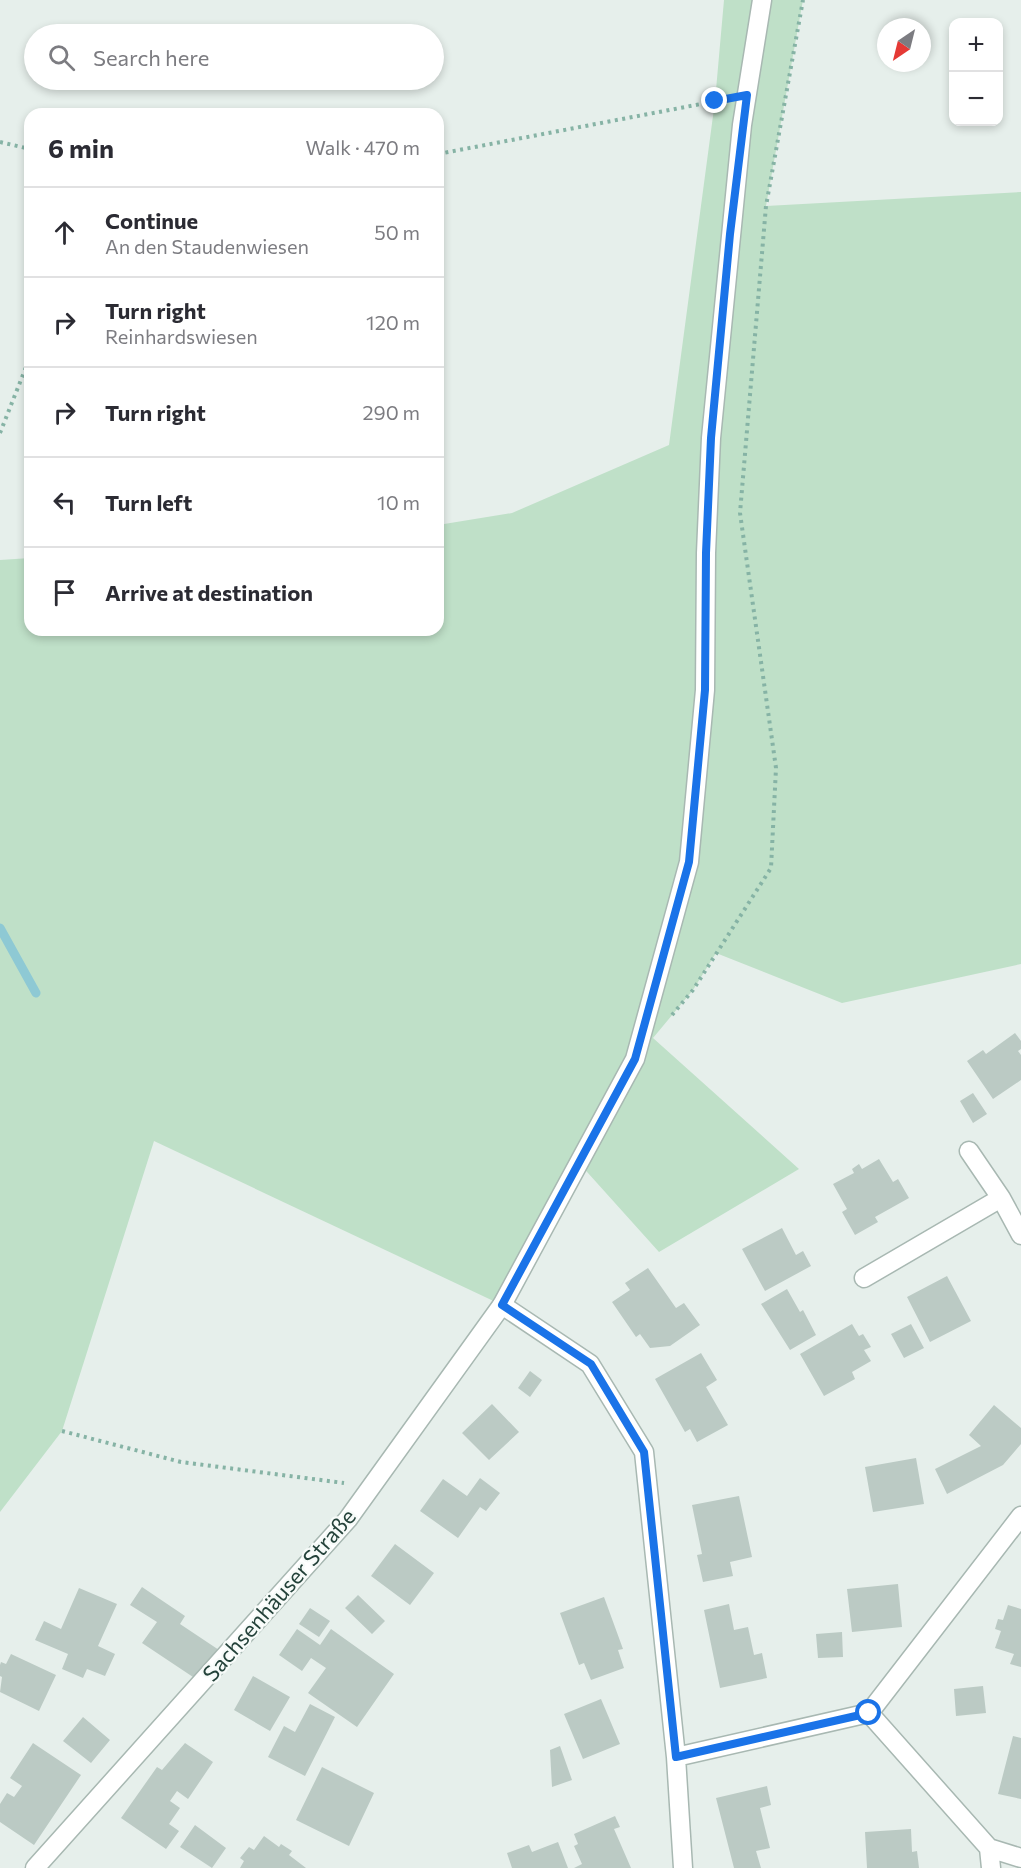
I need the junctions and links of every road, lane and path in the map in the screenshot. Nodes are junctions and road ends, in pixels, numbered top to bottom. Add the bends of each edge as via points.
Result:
1 (762, 0) edge
2 (803, 0) edge
3 (747, 95) junction
4 (0, 142) edge
5 (24, 148) edge
6 (444, 153) edge
7 (24, 372) edge
8 (0, 433) edge
9 (693, 990) dead end
10 (969, 1152) dead end
11 (1001, 1198) junction
12 (1021, 1235) edge
13 (864, 1278) dead end
14 (502, 1305) junction
15 (62, 1431) dead end
16 (372, 1487) junction
17 (1021, 1516) edge
18 (869, 1713) junction
19 (676, 1757) junction
20 (989, 1848) junction
21 (1021, 1858) edge
22 (35, 1868) edge
23 (683, 1868) edge
24 (991, 1868) edge

1 - 3 street, Sachsenhäuser Straße
2 - 9 path via 766,206 740,513 776,768 771,868
3 - 6 path
3 - 14 street, Sachsenhäuser Straße via 711,438 705,690 689,862 635,1059
4 - 5 path
7 - 8 path
10 - 11 street
11 - 12 street
11 - 13 street
14 - 16 street, Sachsenhäuser Straße
14 - 19 street via 591,1364 644,1452
15 - 16 path via 181,1462
16 - 22 street, Sachsenhäuser Straße via 348,1519
17 - 18 street
18 - 19 street
18 - 20 street
19 - 23 street
20 - 21 street
20 - 24 street

